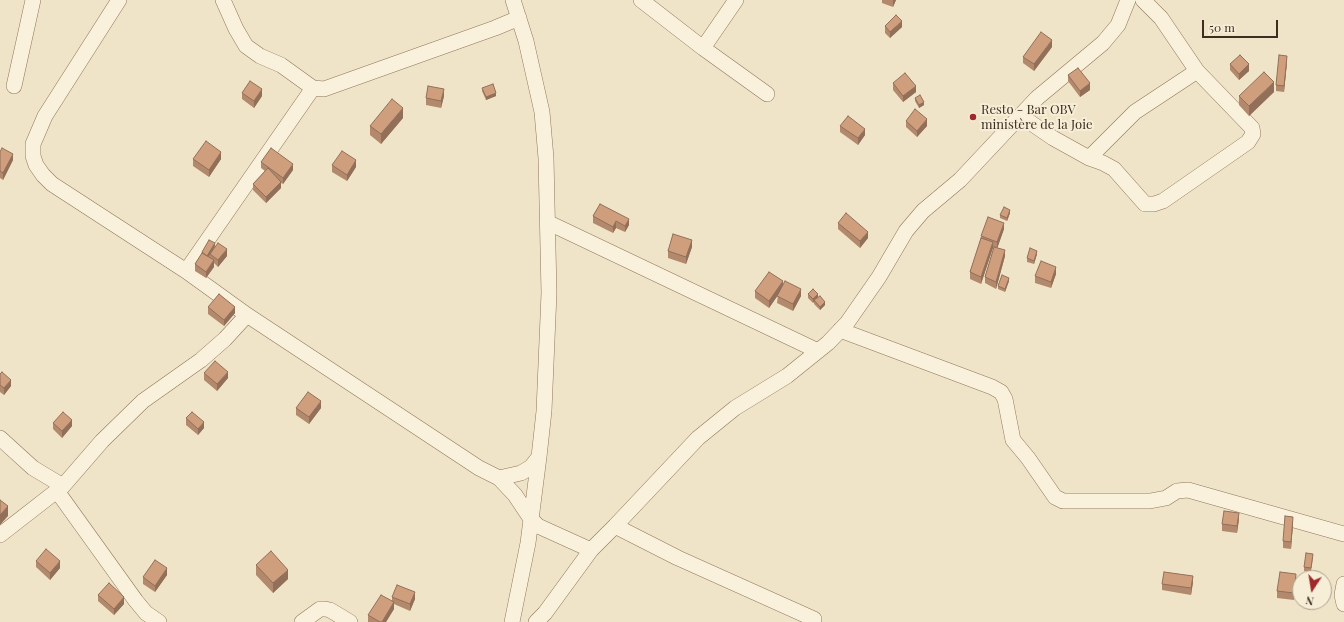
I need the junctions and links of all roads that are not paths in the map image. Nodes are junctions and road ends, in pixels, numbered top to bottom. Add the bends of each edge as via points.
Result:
1 (32, 0) edge
2 (118, 0) edge
3 (223, 0) edge
4 (513, 0) edge
5 (641, 0) edge
6 (736, 0) edge
7 (1128, 0) edge
8 (1143, 0) edge
9 (519, 18) junction
10 (703, 48) junction
11 (1197, 71) junction
12 (14, 86) dead end
13 (313, 88) junction
14 (767, 94) dead end
15 (1021, 116) junction
16 (1089, 158) junction
17 (547, 222) junction
18 (186, 271) junction
19 (247, 315) junction
20 (840, 330) junction
21 (818, 351) junction
22 (0, 438) edge
23 (539, 457) junction
24 (500, 478) junction
25 (60, 488) junction
26 (531, 519) junction
27 (615, 526) junction
28 (1344, 534) edge
29 (0, 535) edge
30 (591, 550) junction
31 (1344, 584) edge
32 (1344, 604) edge
33 (814, 619) dead end
34 (159, 622) edge
35 (302, 622) edge
36 (350, 622) edge
37 (512, 622) edge
38 (536, 622) edge

1 - 12 street
2 - 18 street via 45,116 33,144 33,156 36,165 52,184
3 - 13 street via 246,46 260,56 281,65
4 - 9 street
5 - 10 street
6 - 10 street
7 - 15 street via 1118,25 1111,34 1082,62 1037,98
8 - 11 street via 1161,18
9 - 13 street via 324,89
9 - 17 street via 538,87 542,112
10 - 14 street
11 - 16 street via 1135,112
11 - 16 street via 1252,128 1253,134 1248,142 1154,204 1146,204 1114,169
13 - 18 street
15 - 16 street
15 - 20 street via 960,180 923,211 906,230 880,277
17 - 21 street
17 - 23 street via 549,293 544,411
18 - 19 street
19 - 24 street via 479,468
19 - 25 street via 201,360 143,401 102,441
20 - 21 street
20 - 28 street via 1001,392 1005,399 1012,440 1028,458 1054,497 1063,501 1150,501 1166,498 1177,491 1188,490
21 - 27 street via 788,376 735,408 698,438
22 - 25 street
23 - 24 street via 531,468
23 - 26 street
24 - 26 street
25 - 29 street
25 - 34 street via 136,602
26 - 30 street via 538,526
26 - 37 street
27 - 30 street
27 - 33 street via 678,558
30 - 38 street
31 - 32 street
35 - 36 street via 320,609 325,609

